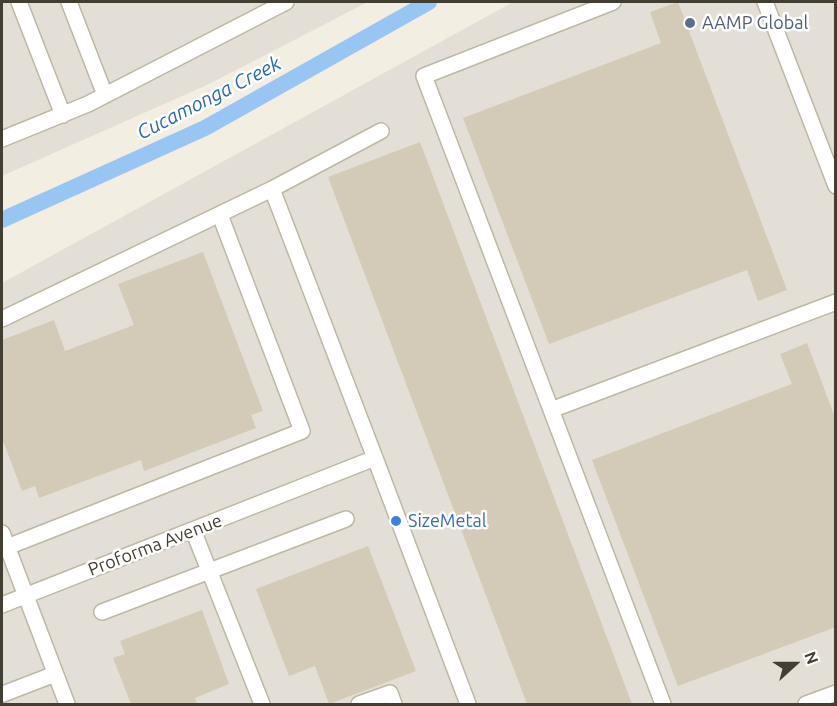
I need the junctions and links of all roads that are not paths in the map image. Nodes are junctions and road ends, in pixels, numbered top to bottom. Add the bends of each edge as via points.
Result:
1 (19, 2) edge
2 (69, 2) edge
3 (286, 2) edge
4 (613, 2) edge
5 (765, 2) edge
6 (105, 95) junction
7 (63, 115) junction
8 (381, 131) dead end
9 (2, 139) edge
10 (836, 186) edge
11 (272, 189) junction
12 (220, 214) junction
13 (836, 302) edge
14 (2, 319) edge
15 (551, 410) junction
16 (375, 458) junction
17 (346, 519) dead end
18 (193, 530) junction
19 (3, 543) edge
20 (210, 571) junction
21 (26, 595) junction
22 (2, 605) edge
23 (102, 612) dead end
24 (55, 674) junction
25 (836, 693) edge
26 (4, 697) edge
27 (67, 705) edge
28 (262, 705) edge
29 (359, 705) edge
30 (394, 705) edge
31 (468, 705) edge
32 (663, 705) edge
33 (806, 705) edge

1 - 7 street
2 - 6 street
3 - 6 street
4 - 15 street via 424,76
5 - 10 street
6 - 7 street
7 - 9 street
8 - 11 street
11 - 12 street
11 - 16 street
12 - 14 street
12 - 19 street via 302,431
13 - 15 street
15 - 32 street
16 - 18 street, Proforma Avenue
16 - 31 street
17 - 20 street
18 - 20 street
18 - 21 street, Proforma Avenue
19 - 21 street
20 - 23 street
20 - 28 street
21 - 22 street, Proforma Avenue
21 - 24 street
24 - 26 street
24 - 27 street
25 - 33 street
29 - 30 street via 390,693

